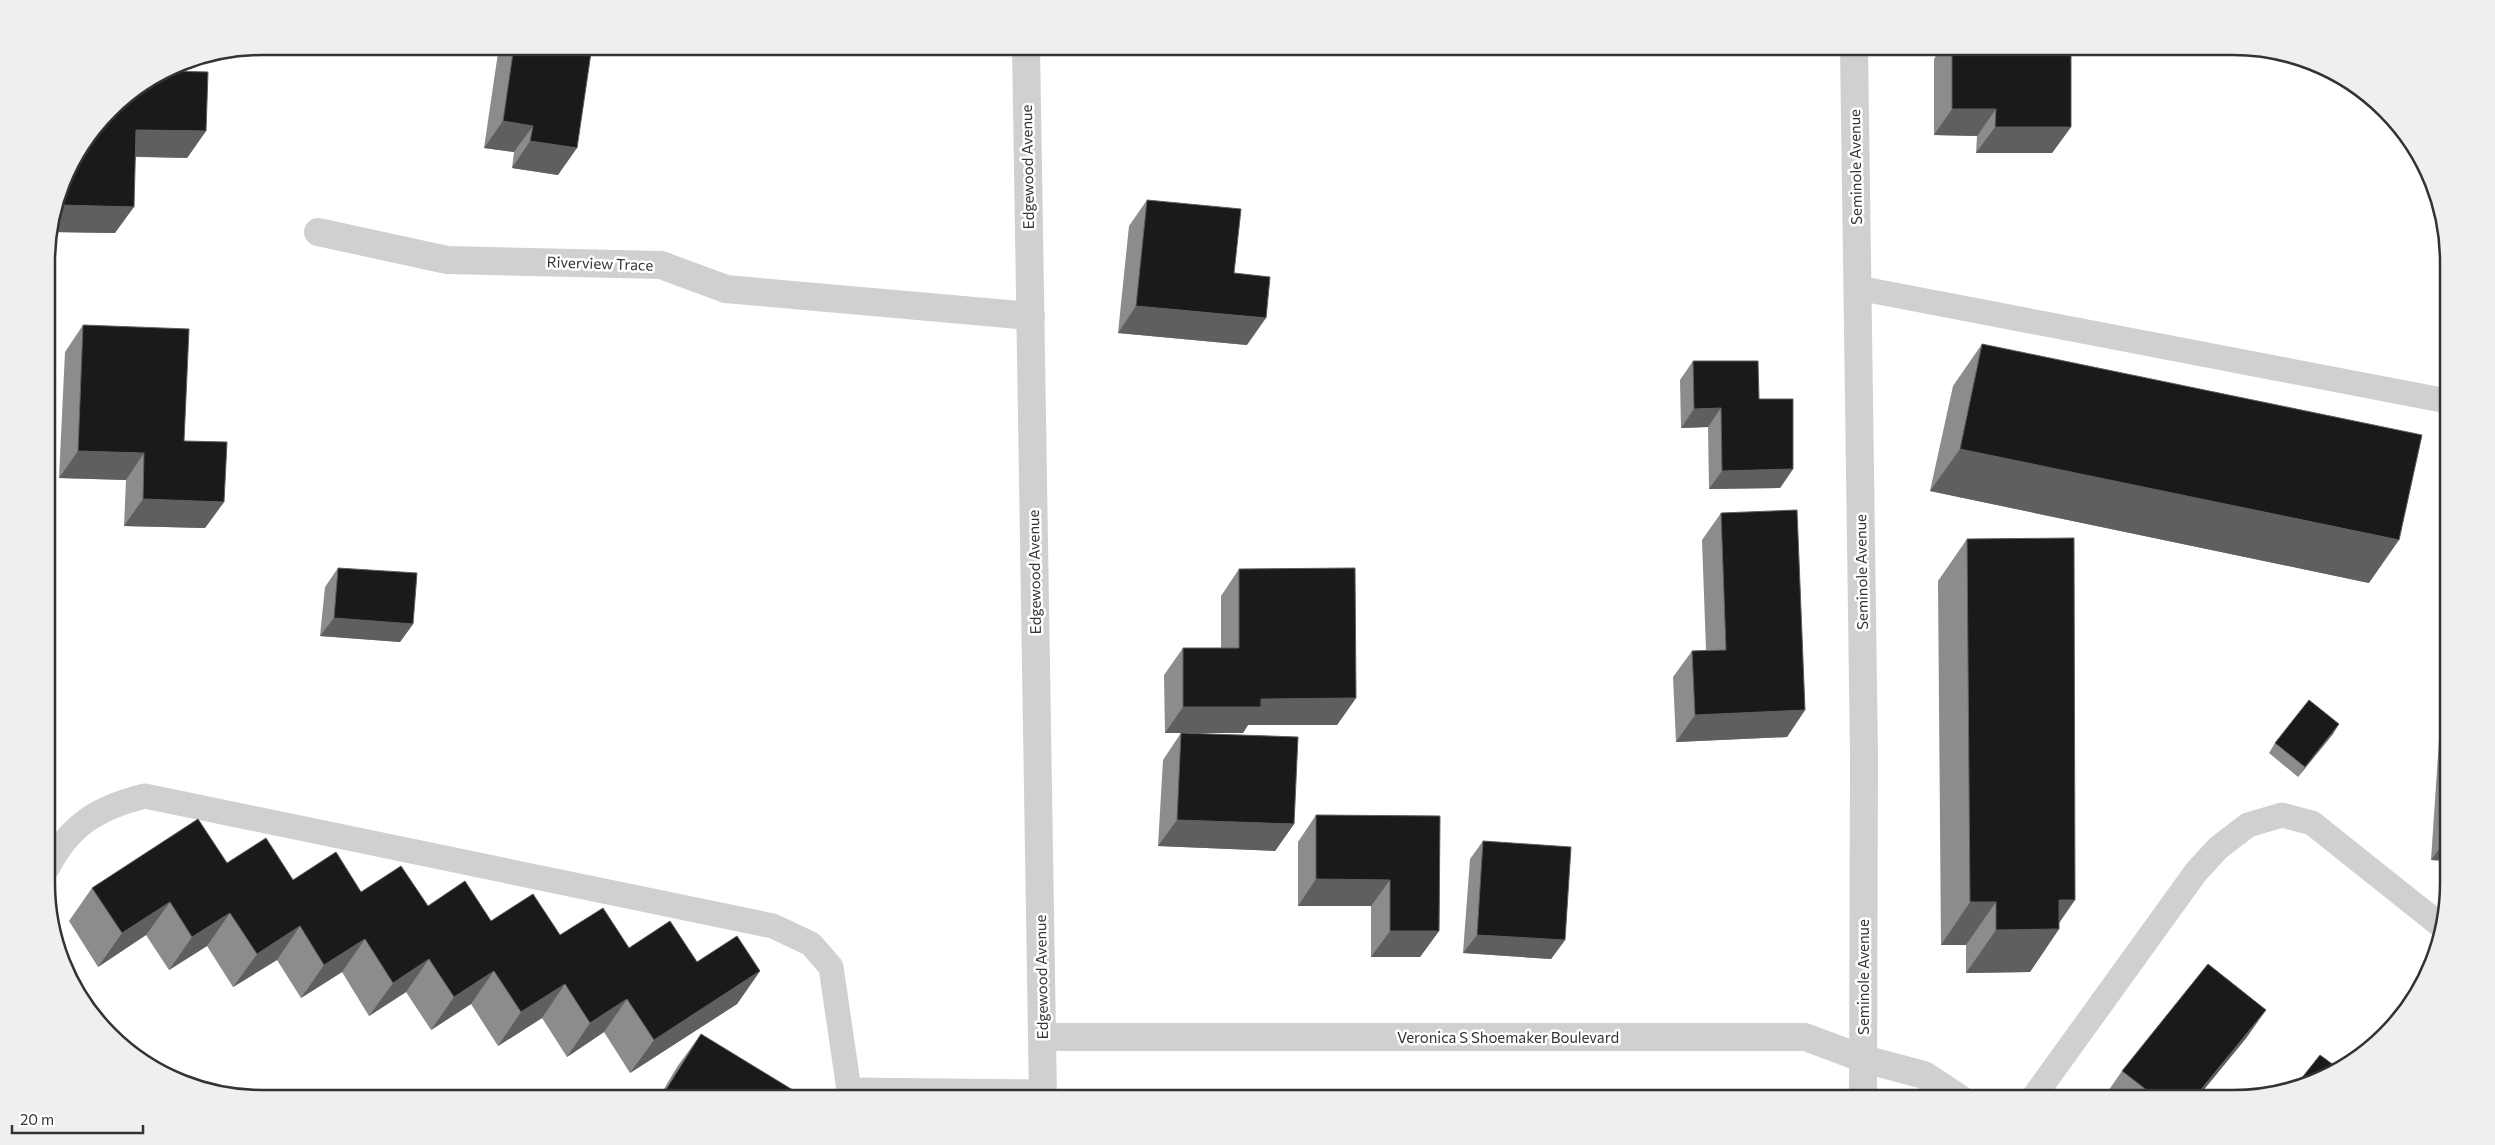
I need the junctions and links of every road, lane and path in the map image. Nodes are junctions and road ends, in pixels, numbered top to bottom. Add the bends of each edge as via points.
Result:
1 (1026, 55) edge
2 (1854, 55) edge
3 (318, 232) dead end
4 (1858, 288) junction
5 (1031, 316) junction
6 (2440, 400) edge
7 (55, 853) edge
8 (2436, 922) edge
9 (1044, 1037) junction
10 (1864, 1059) junction
11 (848, 1090) edge
12 (1043, 1090) edge
13 (1863, 1090) edge
14 (1947, 1090) edge
15 (2039, 1090) edge

1 - 5 street, Edgewood Avenue
2 - 4 street, Seminole Avenue
3 - 5 street, Riverview Trace via 448,260 661,266 726,289
4 - 6 lane
4 - 10 street, Seminole Avenue
5 - 9 street, Edgewood Avenue
7 - 11 lane via 59,845 86,821 115,803 145,796 773,926 812,944 831,968
8 - 15 lane via 2312,823 2282,815 2248,825 2218,848 2196,872
9 - 10 street, Veronica S Shoemaker Boulevard via 1805,1037
9 - 12 street, Edgewood Avenue
10 - 13 street, Seminole Avenue
10 - 14 street, Veronica S Shoemaker Boulevard via 1924,1075

